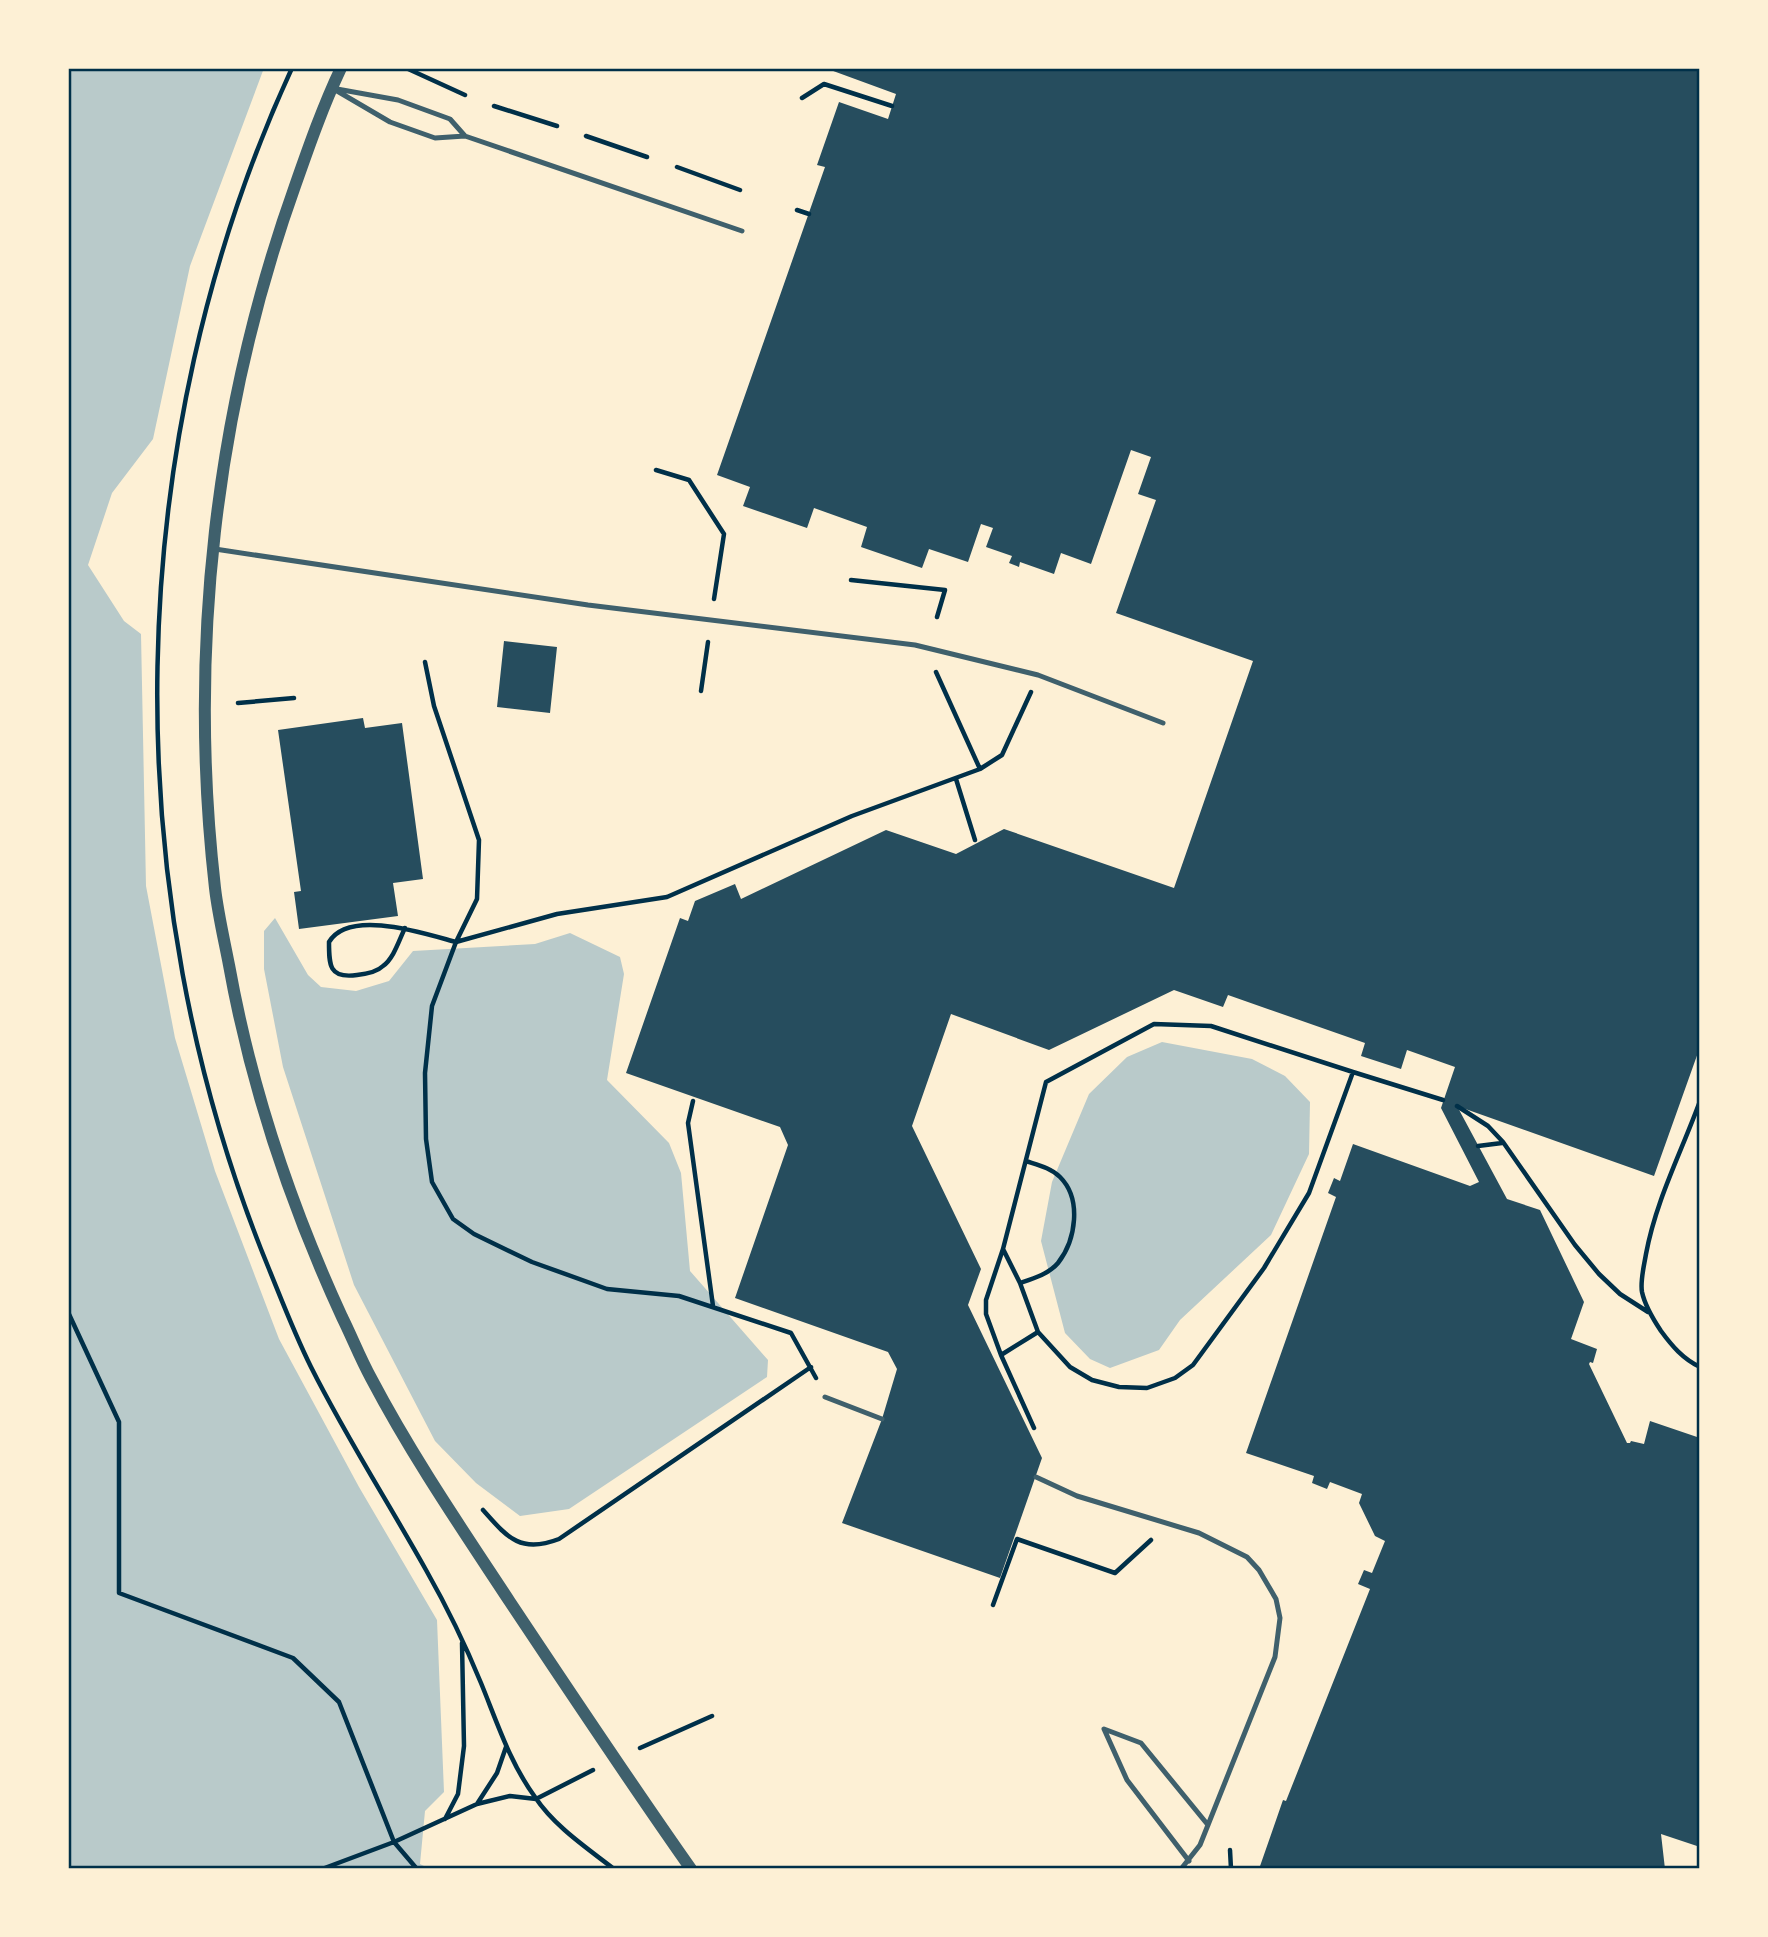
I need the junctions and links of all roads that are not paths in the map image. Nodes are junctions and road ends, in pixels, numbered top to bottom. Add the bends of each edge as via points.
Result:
1 (341, 68) edge
2 (332, 88) junction
3 (465, 136) junction
4 (742, 230) dead end
5 (213, 549) junction
6 (1163, 723) dead end
7 (825, 1397) road end
8 (882, 1419) dead end
9 (1036, 1477) dead end
10 (1208, 1825) junction
11 (1189, 1861) junction
12 (691, 1869) edge
13 (1181, 1869) edge

1 - 2 street
2 - 3 lane via 390,122 435,138
2 - 3 lane via 398,100 450,119
2 - 5 street via 272,248 245,352 224,455
3 - 4 lane
5 - 6 lane via 566,602 915,645 1038,675
5 - 12 street via 204,713 215,891 238,1015 270,1134 316,1259 371,1378 460,1526
7 - 8 lane
9 - 10 lane via 1077,1496 1199,1533 1248,1557 1276,1599 1280,1618 1275,1657
10 - 11 lane
10 - 11 lane via 1141,1743 1104,1729 1127,1780
11 - 13 lane

